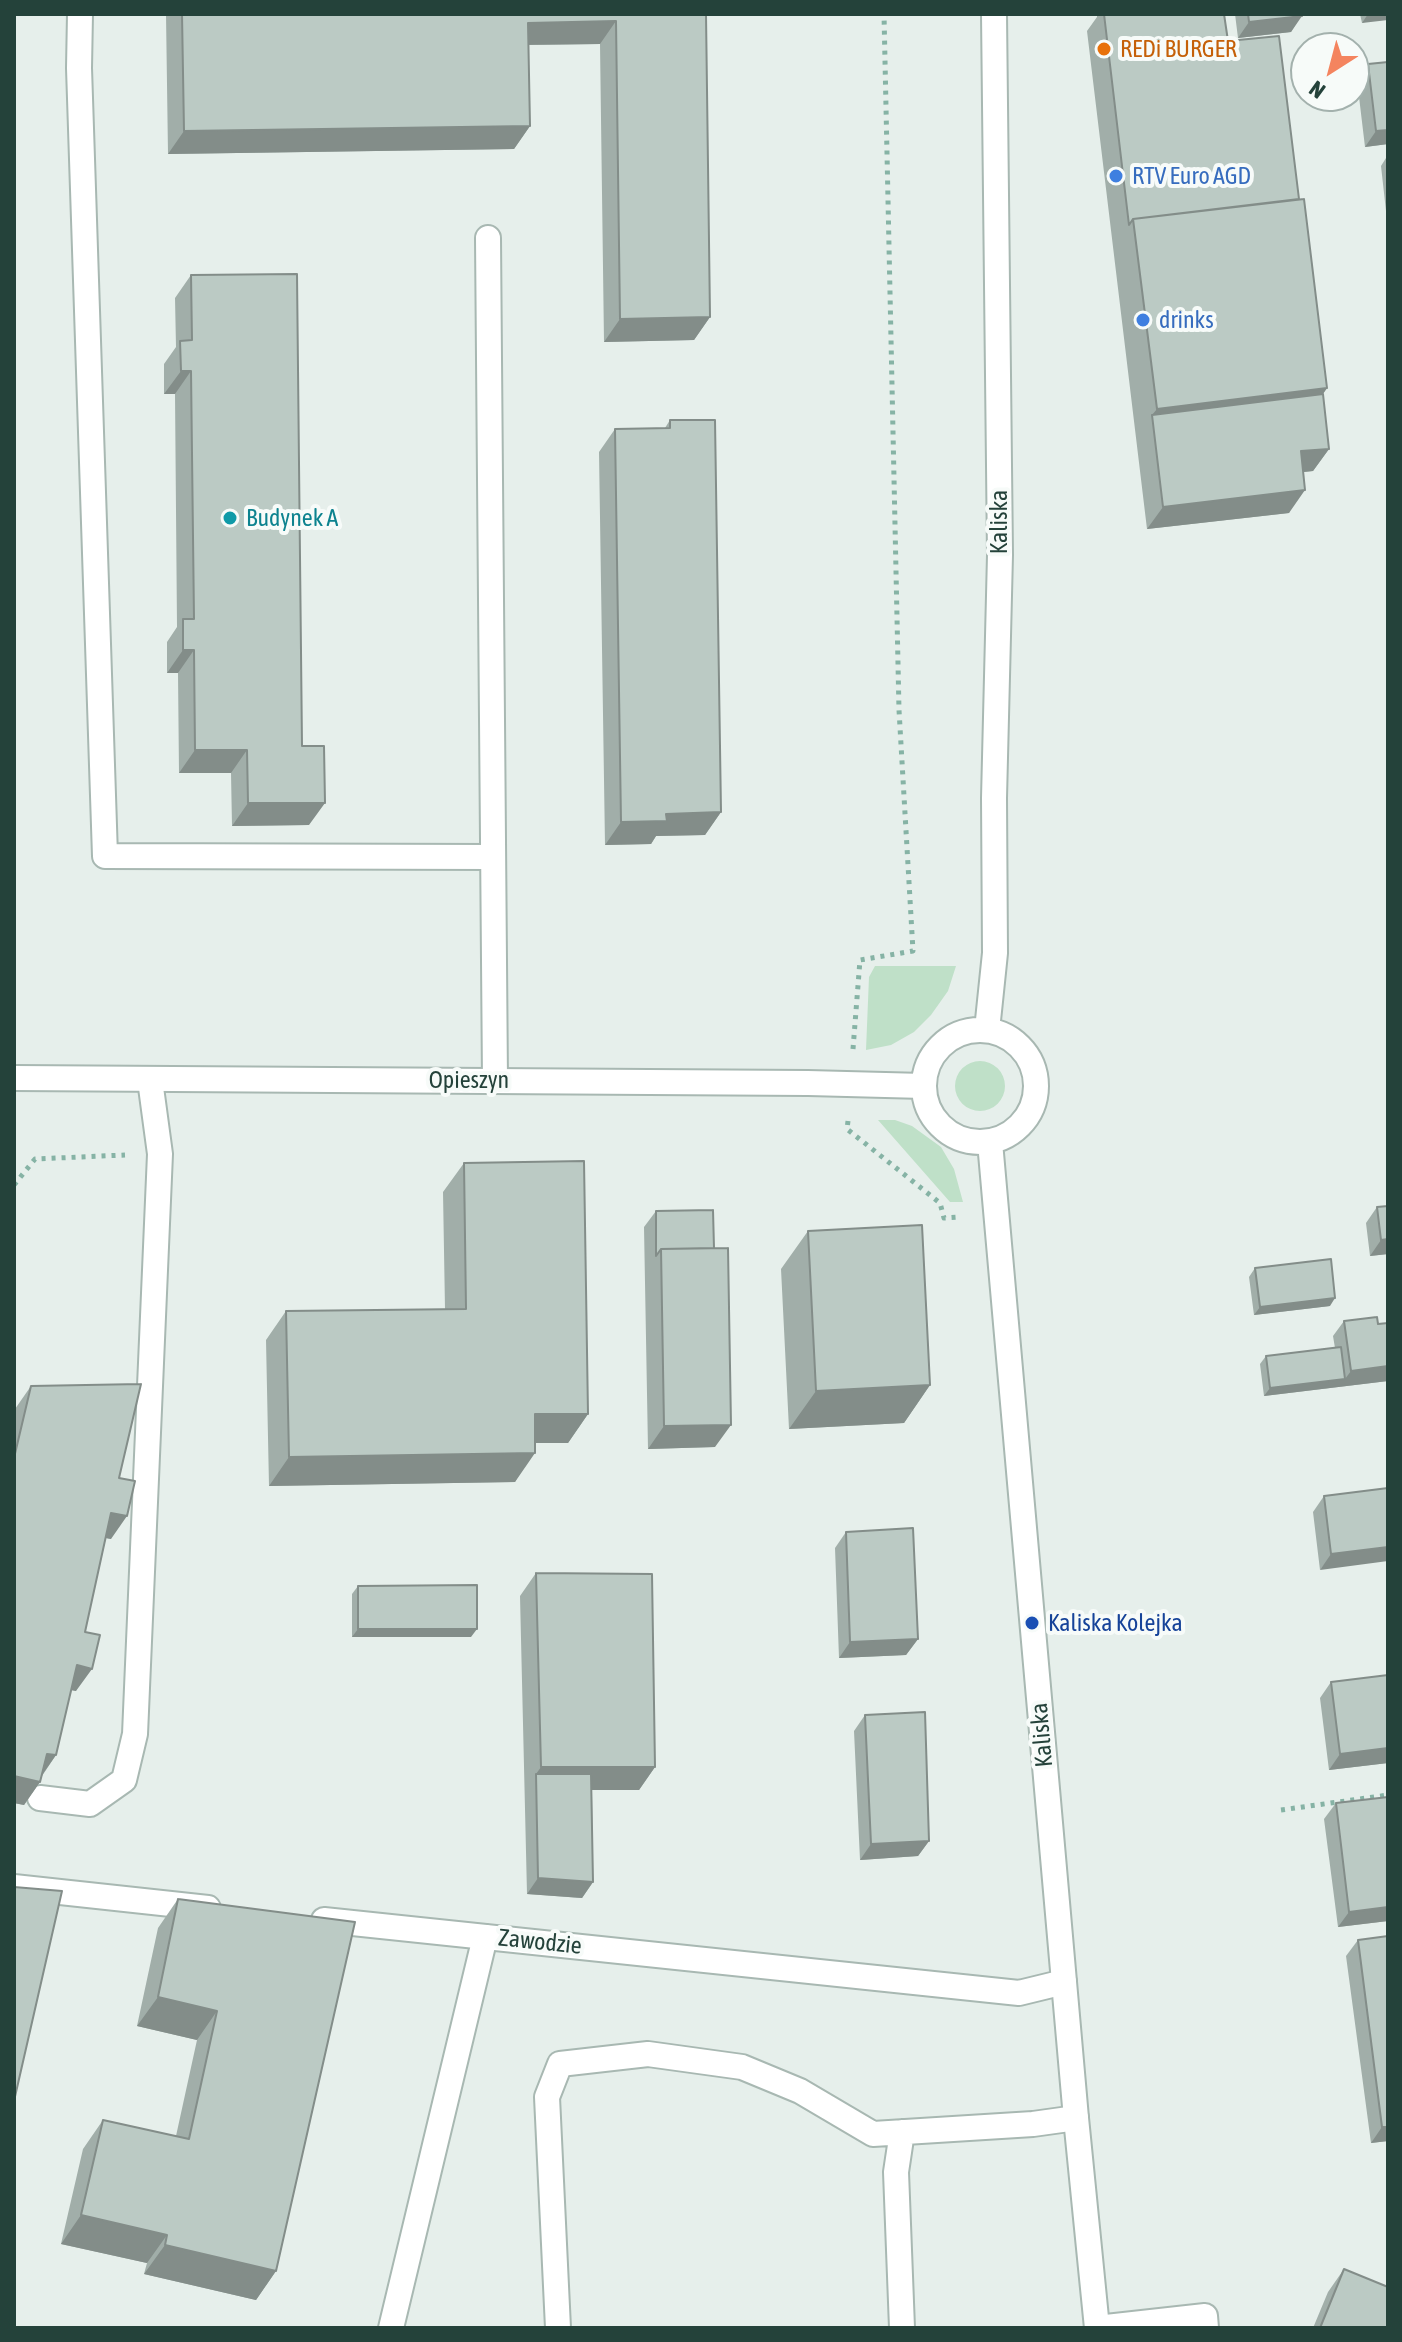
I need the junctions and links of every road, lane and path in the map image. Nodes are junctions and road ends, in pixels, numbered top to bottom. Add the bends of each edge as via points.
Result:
1 (80, 14) edge
2 (884, 14) edge
3 (994, 14) edge
4 (488, 238) dead end
5 (493, 857) junction
6 (987, 1030) junction
7 (853, 1054) dead end
8 (14, 1078) edge
9 (150, 1080) junction
10 (495, 1080) junction
11 (924, 1086) junction
12 (849, 1112) dead end
13 (990, 1142) junction
14 (160, 1154) junction
15 (14, 1185) edge
16 (959, 1217) dead end
17 (1388, 1795) edge
18 (40, 1798) edge
19 (1281, 1810) dead end
20 (14, 1887) edge
21 (234, 1910) edge
22 (297, 1917) edge
23 (485, 1937) junction
24 (1064, 1982) junction
25 (1076, 2118) junction
26 (902, 2132) junction
27 (391, 2328) edge
28 (558, 2328) edge
29 (902, 2328) edge
30 (1097, 2328) edge
31 (1206, 2328) edge

1 - 5 street via 105,856
2 - 7 path via 899,710 913,951 860,960
3 - 6 street, Kaliska via 1000,555 995,953
4 - 5 street
5 - 10 street
6 - 11 street via 947,1040 934,1053
6 - 13 street via 1026,1053 1037,1086 1026,1119 1014,1132
8 - 9 street, Opieszyn
9 - 10 street, Opieszyn
9 - 14 street
10 - 11 street, Opieszyn
11 - 13 street via 927,1104 947,1132 963,1140
12 - 16 path via 847,1129 940,1203 944,1218
13 - 24 street, Kaliska
14 - 15 path via 35,1159
14 - 18 street via 135,1734 124,1780 90,1804
17 - 19 path
20 - 21 street
22 - 23 street, Zawodzie
23 - 24 street, Zawodzie via 1019,1993
23 - 27 street
24 - 25 street, Kaliska
25 - 26 street
25 - 30 street, Kaliska
26 - 28 street via 873,2134 800,2091 742,2067 648,2054 560,2064 547,2097
26 - 29 street via 896,2172
30 - 31 street via 1205,2316

